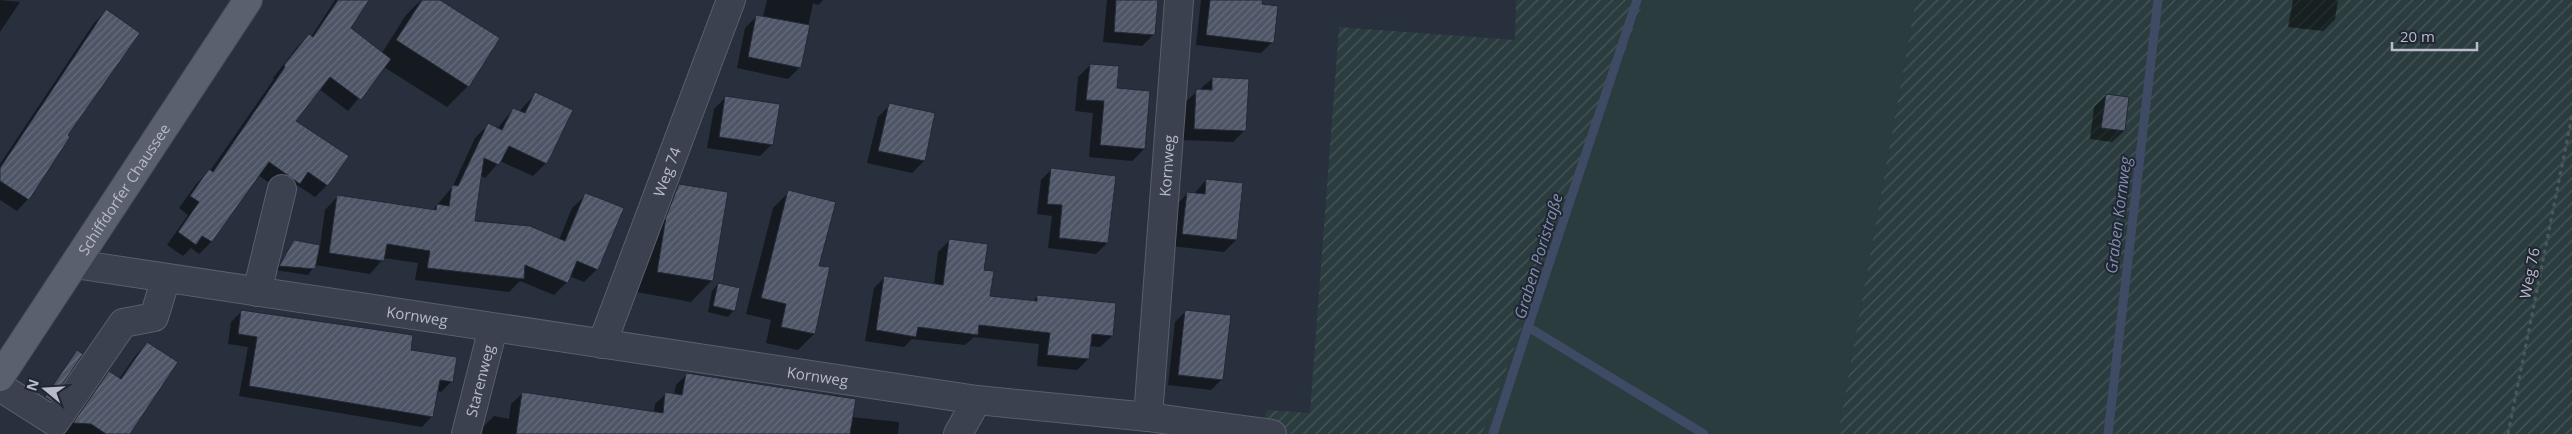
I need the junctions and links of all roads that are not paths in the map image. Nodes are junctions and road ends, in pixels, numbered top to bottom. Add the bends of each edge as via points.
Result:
1 (248, 0) edge
2 (731, 0) edge
3 (1179, 0) edge
4 (282, 189) dead end
5 (76, 264) junction
6 (166, 278) junction
7 (257, 292) junction
8 (493, 328) junction
9 (602, 344) junction
10 (0, 377) edge
11 (0, 387) edge
12 (977, 400) junction
13 (1148, 417) junction
14 (466, 434) edge
15 (958, 434) edge
16 (1272, 434) edge

1 - 5 main road, Schiffdorfer Chaussee
2 - 9 street, Weg 74
3 - 13 street, Kornweg
4 - 7 street
5 - 6 street, Kornweg
5 - 10 main road, Schiffdorfer Chaussee
6 - 7 street, Kornweg
6 - 11 street via 154,317 123,323 55,422
7 - 8 street, Kornweg
8 - 9 street, Kornweg
8 - 14 street, Starenweg
9 - 12 street, Kornweg
12 - 13 street, Kornweg
12 - 15 street
13 - 16 street

